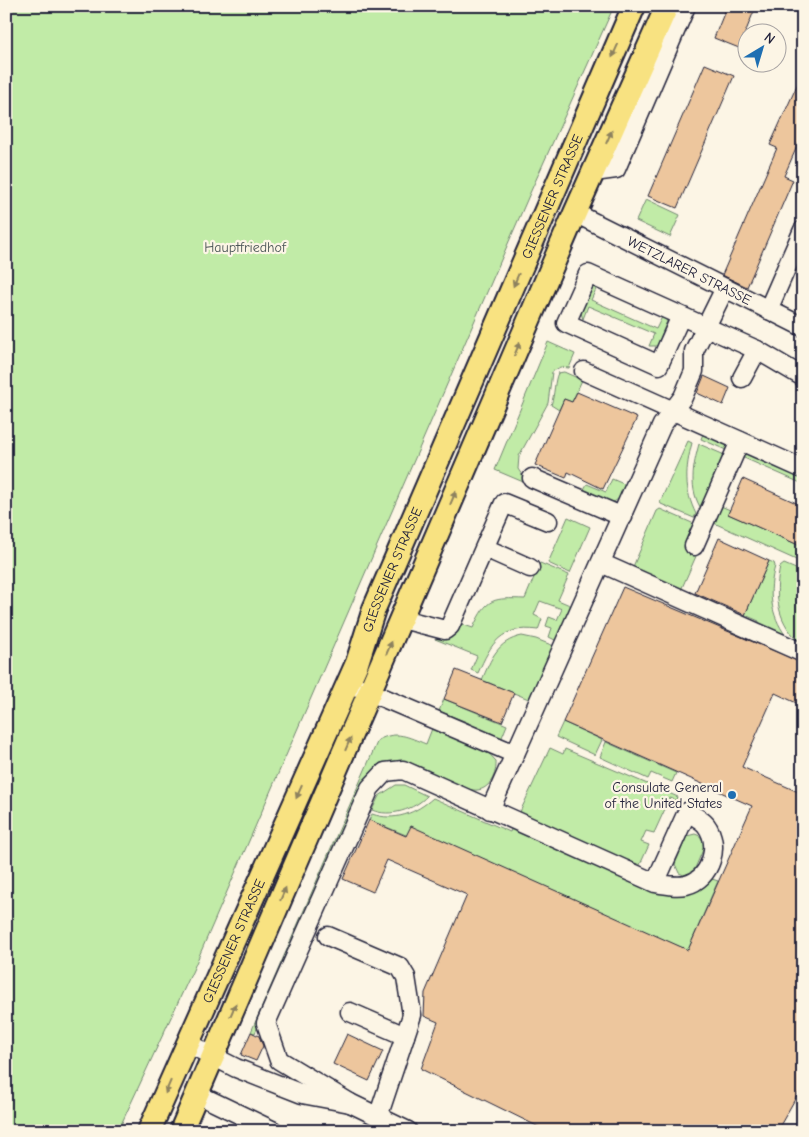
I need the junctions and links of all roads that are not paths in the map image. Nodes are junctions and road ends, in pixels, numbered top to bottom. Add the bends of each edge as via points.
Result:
1 (634, 6) edge
2 (667, 6) edge
3 (686, 6) edge
4 (594, 172) junction
5 (575, 213) junction
6 (803, 230) edge
7 (724, 288) junction
8 (768, 310) junction
9 (681, 316) junction
10 (706, 327) junction
11 (803, 327) edge
12 (757, 350) junction
13 (584, 371) dead end
14 (803, 377) edge
15 (742, 378) dead end
16 (671, 411) junction
17 (740, 441) junction
18 (803, 469) edge
19 (532, 478) dead end
20 (623, 517) junction
21 (548, 521) dead end
22 (694, 546) dead end
23 (484, 548) junction
24 (601, 563) junction
25 (530, 568) dead end
26 (402, 619) junction
27 (803, 653) edge
28 (347, 683) junction
29 (370, 692) junction
30 (515, 754) junction
31 (490, 810) junction
32 (655, 883) dead end
33 (328, 936) dead end
34 (350, 1012) dead end
35 (405, 1036) junction
36 (187, 1043) junction
37 (214, 1055) junction
38 (197, 1094) junction
39 (350, 1103) junction
40 (378, 1117) junction
41 (149, 1131) edge
42 (181, 1131) edge
43 (274, 1131) edge
44 (408, 1131) edge

1 -> 28 main road, GIESSENER STRASSE via 374,609
4 -> 2 main road, GIESSENER STRASSE
3 - 4 street via 616,169
4 - 5 main road, GIESSENER STRASSE
5 - 7 street, WETZLARER STRASSE
26 -> 5 main road, GIESSENER STRASSE
6 - 8 street
7 - 8 street, WETZLARER STRASSE
7 - 10 street
8 - 11 street, WETZLARER STRASSE
9 - 9 street via 588,274 566,323 659,365
9 - 10 street
10 - 12 street
10 - 16 street via 694,351 694,372 684,397
12 - 14 street
12 - 15 street
13 - 16 street
16 - 17 street
16 - 20 street
17 - 18 street
17 - 22 street
19 - 20 street
20 - 24 street
21 - 23 street via 504,502
23 - 25 street
23 - 26 street via 450,626 445,630
24 - 27 street
24 - 30 street
29 -> 26 main road, GIESSENER STRASSE
28 - 29 street
28 -> 36 main road, GIESSENER STRASSE
29 - 30 street
37 -> 29 main road, GIESSENER STRASSE
30 - 31 street
31 - 32 street
31 - 39 street via 403,770 385,772 370,788 266,1023 279,1060
33 - 35 street via 400,968 406,976 412,1016
34 - 35 street
35 - 40 street
36 - 37 street
36 -> 41 main road, GIESSENER STRASSE
37 - 38 main road, GIESSENER STRASSE
37 - 39 street via 236,1068 302,1094
38 - 42 main road, GIESSENER STRASSE
38 - 43 street
39 - 40 street
40 - 44 street

